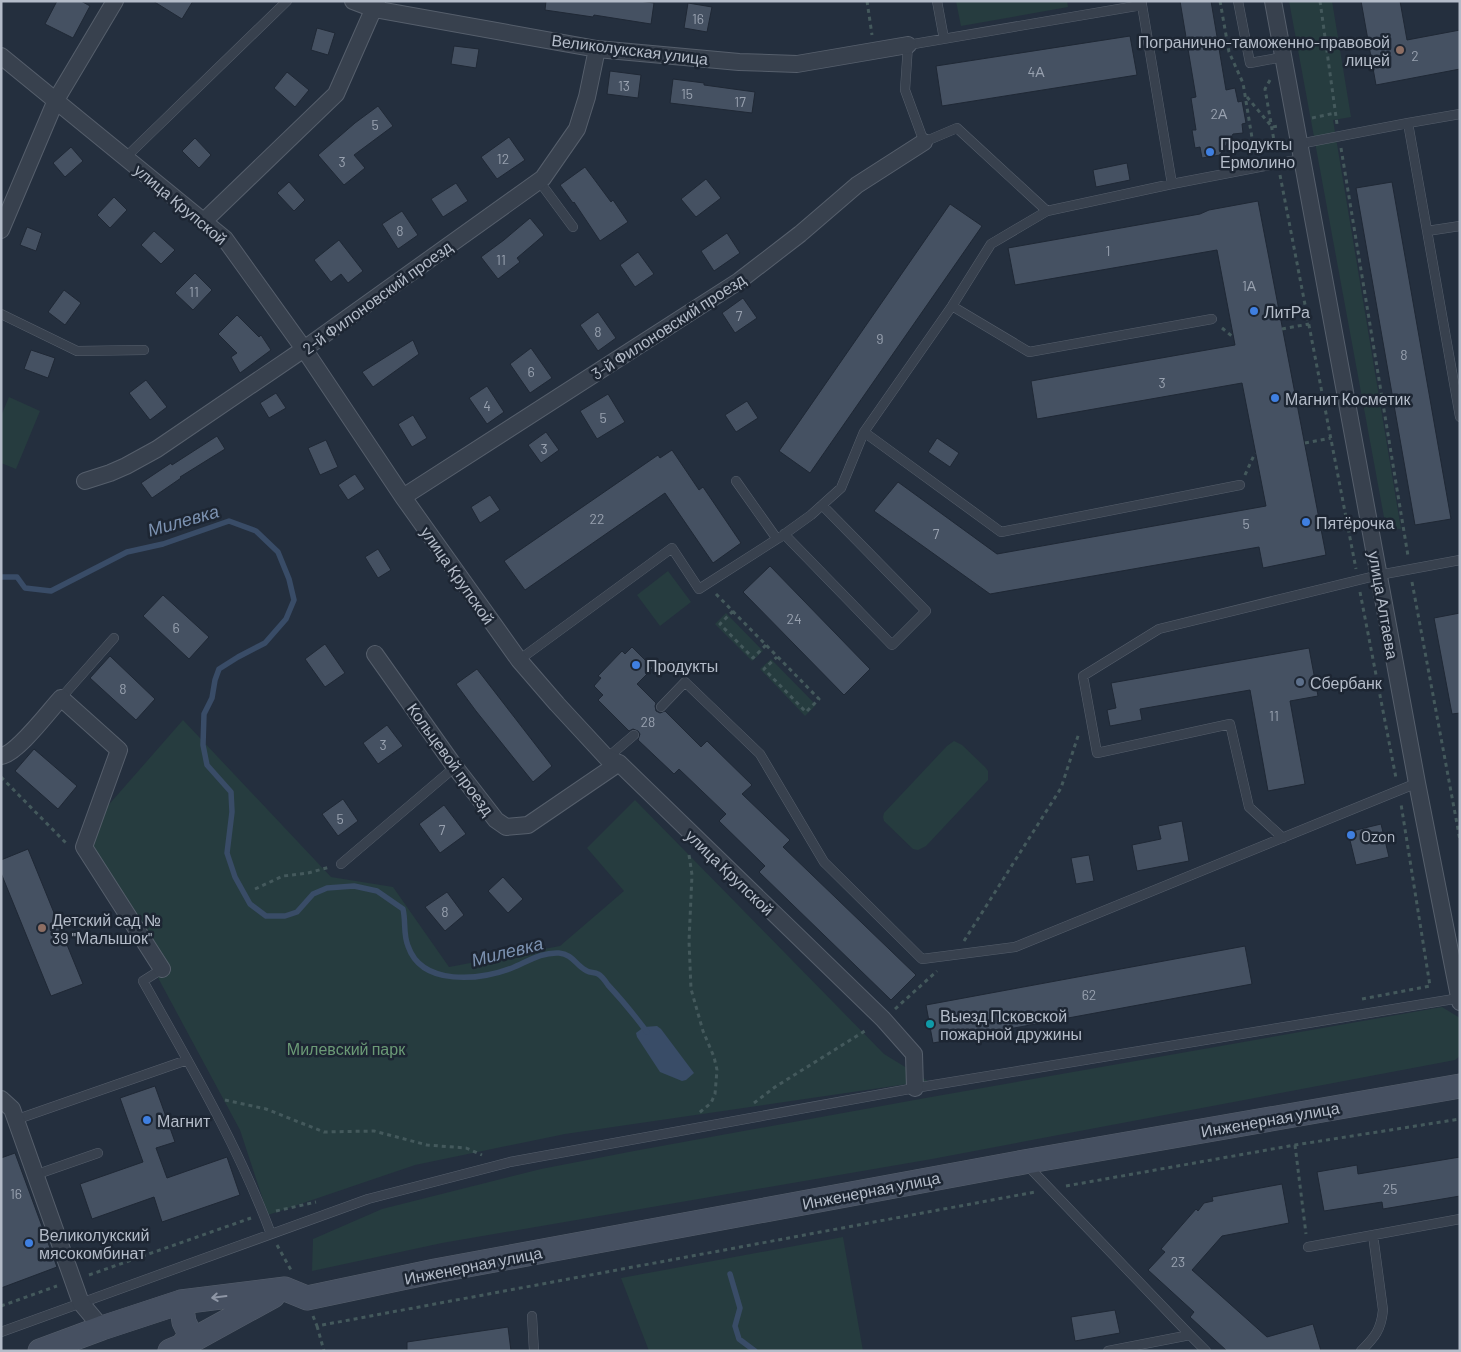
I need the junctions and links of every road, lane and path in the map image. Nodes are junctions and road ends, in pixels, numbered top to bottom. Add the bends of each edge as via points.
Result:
1 (115, 1) edge
2 (287, 1) edge
3 (353, 1) edge
4 (867, 1) edge
5 (937, 1) edge
6 (1220, 1) edge
7 (1238, 1) edge
8 (1273, 1) edge
9 (1320, 1) edge
10 (1142, 3) edge
11 (376, 5) edge
12 (944, 39) junction
13 (908, 45) junction
14 (598, 49) junction
15 (875, 51) junction
16 (1, 56) edge
17 (1279, 58) junction
18 (1245, 96) junction
19 (56, 100) junction
20 (1460, 114) edge
21 (1408, 123) junction
22 (1272, 127) junction
23 (1339, 136) junction
24 (924, 142) junction
25 (1300, 152) junction
26 (125, 158) junction
27 (1278, 164) junction
28 (1257, 168) junction
29 (539, 181) junction
30 (1172, 184) junction
31 (1047, 211) junction
32 (203, 222) junction
33 (1460, 226) edge
34 (573, 227) dead end
35 (1, 230) edge
36 (1427, 231) junction
37 (952, 306) junction
38 (1, 314) edge
39 (1212, 319) dead end
40 (1309, 324) junction
41 (1282, 329) dead end
42 (304, 349) junction
43 (144, 350) dead end
44 (1460, 416) edge
45 (864, 432) junction
46 (1330, 438) junction
47 (1305, 443) dead end
48 (1256, 453) dead end
49 (736, 480) dead end
50 (85, 481) dead end
51 (1240, 485) joint
52 (403, 497) junction
53 (822, 505) junction
54 (780, 537) junction
55 (1460, 560) edge
56 (1410, 569) junction
57 (1379, 575) junction
58 (1358, 580) junction
59 (715, 592) dead end
60 (733, 611) junction
61 (114, 638) dead end
62 (766, 645) junction
63 (375, 654) dead end
64 (777, 657) junction
65 (519, 660) junction
66 (61, 698) junction
67 (1088, 704) junction
68 (661, 707) dead end
69 (634, 735) dead end
70 (1, 756) edge
71 (613, 761) junction
72 (455, 767) junction
73 (1, 777) edge
74 (1417, 783) junction
75 (1399, 791) junction
76 (682, 825) junction
77 (1283, 838) junction
78 (1460, 840) edge
79 (84, 847) junction
80 (341, 864) joint
81 (255, 890) dead end
82 (956, 955) junction
83 (162, 969) joint
84 (1362, 999) dead end
85 (1460, 1000) edge
86 (883, 1019) junction
87 (187, 1060) junction
88 (1460, 1086) edge
89 (916, 1088) junction
90 (207, 1097) junction
91 (1, 1099) edge
92 (752, 1104) dead end
93 (693, 1118) dead end
94 (1460, 1119) edge
95 (16, 1120) junction
96 (1295, 1145) junction
97 (98, 1153) dead end
98 (478, 1159) dead end
99 (1024, 1162) junction
100 (35, 1175) junction
101 (1049, 1189) junction
102 (316, 1202) dead end
103 (263, 1214) junction
104 (1460, 1219) edge
105 (271, 1234) junction
106 (1373, 1235) junction
107 (1308, 1247) joint
108 (74, 1280) junction
109 (285, 1289) junction
110 (307, 1298) junction
111 (181, 1302) junction
112 (81, 1303) junction
113 (1, 1306) edge
114 (532, 1316) dead end
115 (317, 1326) junction
116 (102, 1328) junction
117 (1, 1332) edge
118 (1190, 1335) junction
119 (176, 1349) edge
120 (40, 1351) edge
121 (324, 1351) edge
122 (534, 1351) edge
123 (1108, 1351) edge
124 (1206, 1351) edge
125 (1362, 1351) edge

1 - 19 street
2 - 26 lane
3 - 11 street, Великолукская улица
4 - 15 path
5 - 12 lane
6 - 18 path via 1229,52 1243,83
7 - 17 lane via 1250,63
8 - 17 street, улица Алтаева
9 - 23 path
10 - 12 lane
10 - 30 lane
11 - 14 street, Великолукская улица
11 - 32 street via 336,94
12 - 13 lane
13 - 15 street, Великолукская улица
13 - 24 lane via 905,90
14 - 15 street, Великолукская улица via 797,64
14 - 29 street, 2-й Филоновский проезд via 577,129
16 - 19 street, улица Крупской
17 - 22 path via 1277,69 1265,89
17 - 25 street, улица Алтаева
18 - 22 path
18 - 28 path
19 - 26 street, улица Крупской
19 - 35 street
20 - 21 lane
21 - 23 lane
21 - 36 lane
22 - 27 path
23 - 25 lane
23 - 56 path
24 - 31 lane via 957,128
24 - 52 street, 3-й Филоновский проезд via 857,185 739,281
25 - 27 lane
25 - 57 street, улица Алтаева
26 - 32 street, улица Крупской
27 - 28 lane
27 - 40 path
28 - 30 lane
29 - 34 lane
29 - 42 street, 2-й Филоновский проезд
30 - 31 lane
31 - 37 lane via 991,244
32 - 42 street, улица Крупской via 225,239
33 - 36 lane
36 - 44 lane
37 - 39 lane via 1029,352
37 - 45 lane
38 - 43 lane via 77,351
40 - 41 path
40 - 46 path
42 - 50 street, 2-й Филоновский проезд via 157,448 126,466
42 - 52 street, улица Крупской
45 - 51 lane via 1001,532
45 - 53 lane via 840,488
46 - 47 path
46 - 58 path
48 - 51 path
49 - 54 lane
52 - 65 street, улица Крупской
53 - 54 lane
53 - 54 lane via 926,611 892,645
54 - 65 lane via 699,589 672,548
55 - 56 lane
56 - 57 lane
56 - 78 path
57 - 58 lane
57 - 74 street, улица Алтаева
58 - 67 lane via 1159,629 1083,676
58 - 75 path
59 - 60 path
60 - 62 path
60 - 62 path via 720,624 746,651 753,658
61 - 66 lane
62 - 64 path
63 - 72 street, Кольцевой проезд
64 - 64 path via 764,669 806,712 819,700
65 - 71 street, улица Крупской
66 - 70 street via 16,749
66 - 79 street via 119,750
67 - 77 lane via 1097,753 1230,724 1249,808
67 - 82 path via 1061,788
68 - 82 lane via 685,682 760,754 824,862 922,959
69 - 71 lane
71 - 72 street, Кольцевой проезд via 528,825 516,827 506,827 496,820
71 - 76 street, улица Крупской
72 - 80 lane
73 - 79 path via 68,845
74 - 75 lane
74 - 85 street, улица Алтаева
75 - 77 lane
75 - 84 path via 1430,986
76 - 86 street, улица Крупской
76 - 93 path via 692,874 691,989 717,1070 713,1098
77 - 82 lane via 1015,947
79 - 83 street
80 - 81 path via 283,876
82 - 86 path
83 - 87 lane via 143,981
85 - 89 lane
86 - 89 street, улица Крупской via 914,1054
86 - 92 path
87 - 90 lane
87 - 95 lane
88 - 99 main road, Инженерная улица
89 - 105 lane via 510,1162 368,1199
90 - 98 path via 266,1109 324,1132 374,1131 427,1145 466,1148 488,1157
90 - 103 lane
91 - 95 street via 12,1109
94 - 96 path
95 - 100 street
96 - 101 path
96 - 107 path
97 - 100 lane
99 - 101 lane
99 - 110 main road, Инженерная улица via 435,1271
100 - 108 street
101 - 115 path
101 - 118 lane
102 - 103 path
103 - 105 lane
103 - 108 path
104 - 106 lane
105 - 110 path
105 - 112 lane
106 - 107 lane
106 - 125 lane via 1382,1322
108 - 112 street
108 - 113 path
109 - 110 main road
109 -> 111 main road
109 - 119 main road
110 - 115 path
111 - 116 main road
111 - 119 main road via 188,1337
112 - 116 street
112 - 117 lane
114 - 122 lane
115 - 121 path
116 - 120 main road
118 - 123 lane
118 - 124 lane

